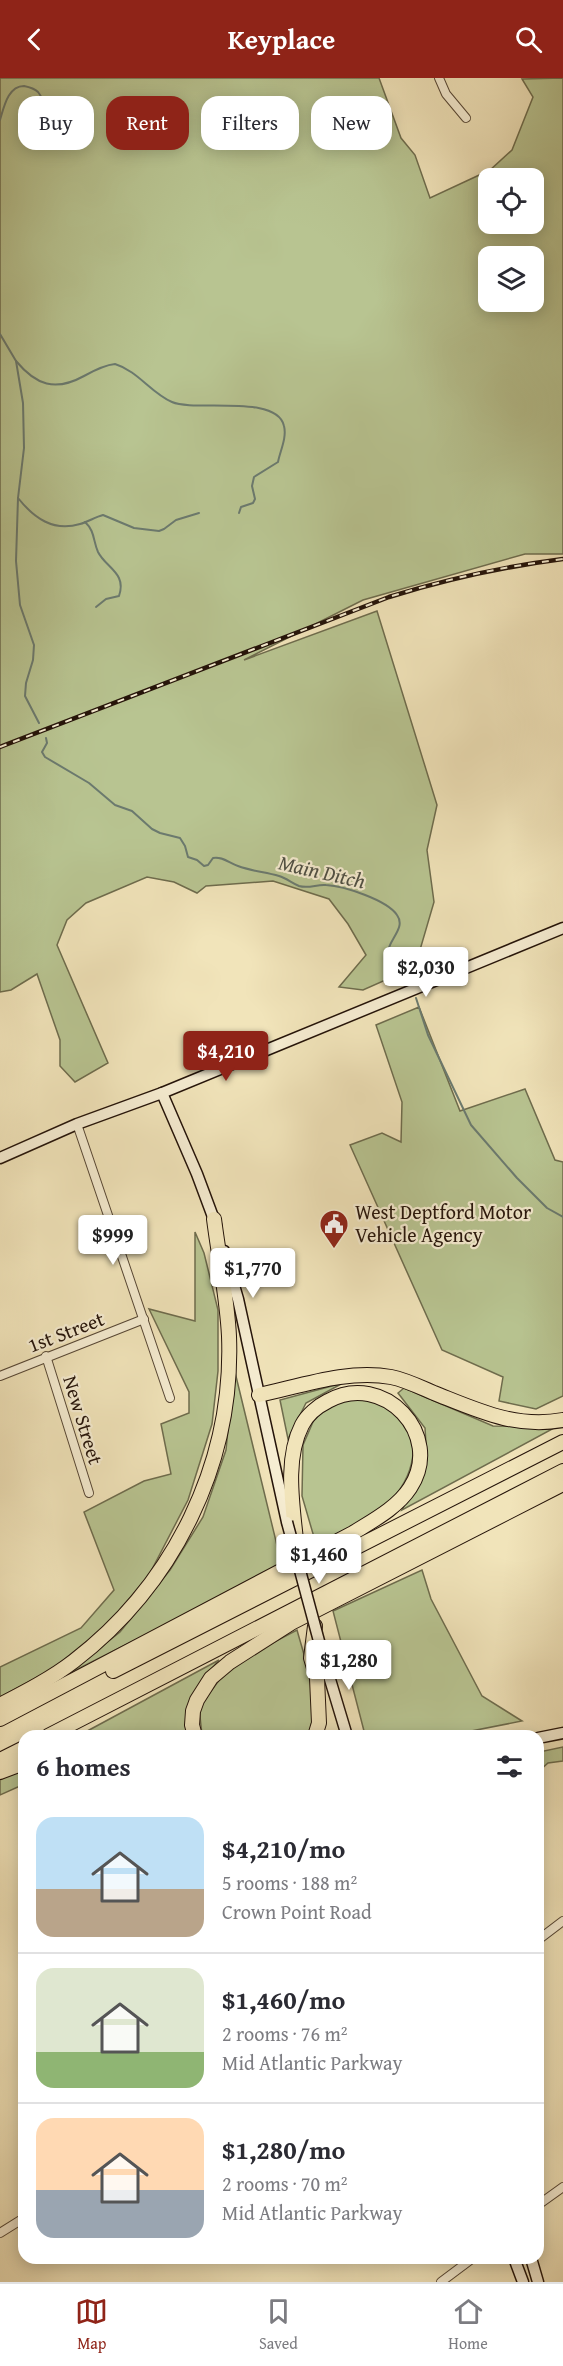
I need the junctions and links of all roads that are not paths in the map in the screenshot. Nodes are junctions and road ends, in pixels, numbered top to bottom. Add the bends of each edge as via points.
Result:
1 (440, 78) edge
2 (466, 118) dead end
3 (563, 927) edge
4 (162, 1093) junction
5 (77, 1124) junction
6 (0, 1158) edge
7 (214, 1219) junction
8 (144, 1319) junction
9 (46, 1356) junction
10 (0, 1376) edge
11 (259, 1395) junction
12 (170, 1398) dead end
13 (563, 1420) edge
14 (563, 1442) edge
15 (563, 1471) edge
16 (563, 1484) edge
17 (89, 1493) dead end
18 (291, 1521) junction
19 (297, 1559) joint
20 (315, 1626) joint
21 (317, 1657) junction
22 (0, 1705) edge
23 (0, 1719) edge
24 (0, 1729) edge
25 (60, 1730) edge
26 (193, 1730) edge
27 (317, 1730) edge
28 (345, 1730) edge
29 (563, 1733) edge
30 (544, 1737) edge
31 (18, 1751) edge
32 (0, 1760) edge
33 (18, 1765) edge
34 (0, 1772) edge
35 (563, 1921) edge
36 (544, 1935) edge
37 (563, 2187) edge
38 (544, 2201) edge
39 (18, 2222) edge
40 (0, 2233) edge
41 (465, 2264) edge
42 (516, 2264) edge
43 (533, 2264) edge
44 (441, 2282) edge
45 (523, 2282) edge
46 (538, 2282) edge

1 - 2 street via 446,94
3 - 4 main road
4 - 5 main road
4 - 7 main road
5 - 6 main road
5 - 8 street
7 - 11 main road via 238,1299
7 - 22 highway via 229,1336 228,1369 222,1430 200,1500 153,1581 115,1626 74,1661
8 - 9 street, 1st Street
8 - 12 street
9 - 10 street, 1st Street
9 - 17 street, New Street
11 - 13 highway via 356,1375 390,1377 496,1418 534,1423
11 - 18 main road
14 - 24 highway
15 - 25 highway
16 - 26 highway via 291,1623 230,1662 211,1678 197,1700
18 - 19 highway, bridge
18 - 23 highway via 295,1445 302,1424 318,1407 339,1394 362,1392 384,1398 400,1408 419,1444 420,1463 410,1488 390,1509 353,1533
19 - 20 main road, bridge
20 - 21 highway
21 - 27 highway
21 - 28 main road
29 - 30 main road
31 - 32 highway
33 - 34 highway
35 - 36 street
37 - 38 street
39 - 40 street
41 - 44 street
42 - 45 main road
43 - 46 main road

